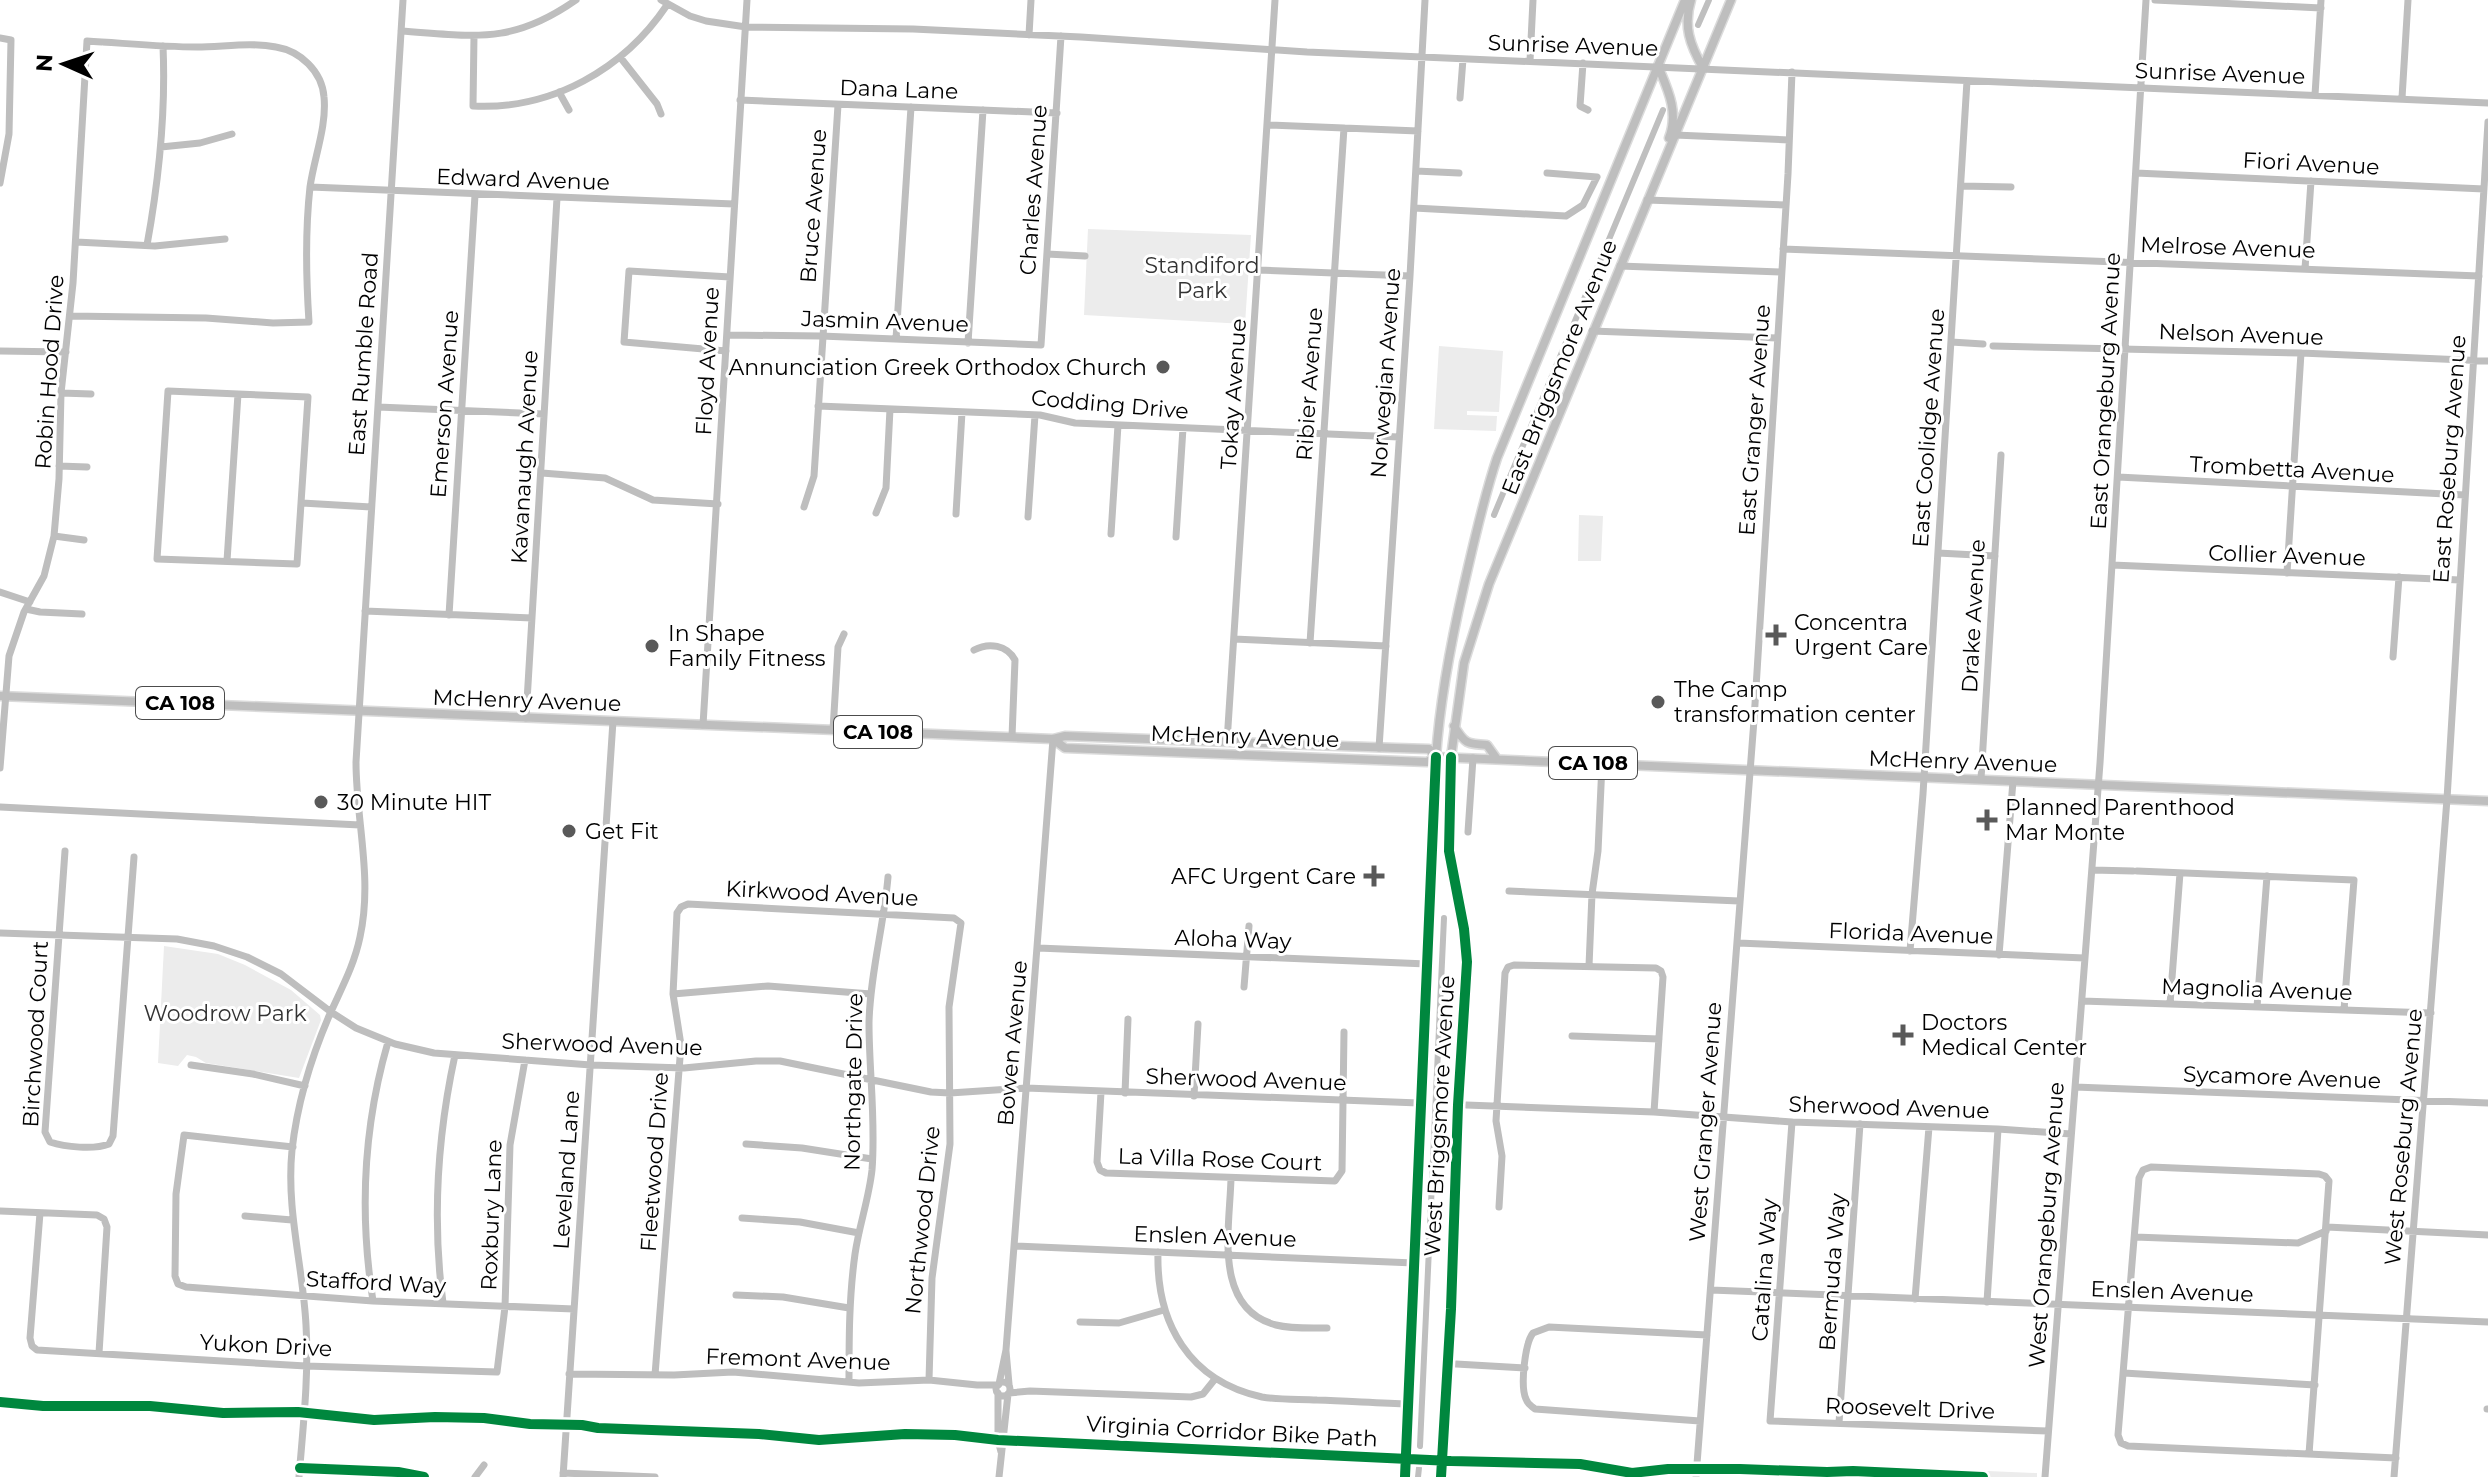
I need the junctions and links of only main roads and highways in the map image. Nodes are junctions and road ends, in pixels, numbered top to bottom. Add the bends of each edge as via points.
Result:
1 (1688, 0) edge
2 (1731, 0) edge
3 (1658, 66) junction
4 (1703, 68) junction
5 (1662, 166) junction
6 (3, 696) edge
7 (1454, 726) junction
8 (1053, 739) junction
9 (1436, 757) junction
10 (1451, 757) junction
11 (1497, 759) junction
12 (2488, 801) edge
13 (1405, 1477) edge
14 (1441, 1477) edge

1 - 3 main road, East Briggsmore Avenue
1 - 4 main road via 1687,34
2 - 4 main road, East Briggsmore Avenue
3 - 5 main road via 1673,117
3 - 9 main road, East Briggsmore Avenue via 1494,468 1450,650
4 - 5 main road, East Briggsmore Avenue
5 - 7 main road, East Briggsmore Avenue via 1489,584 1464,663
6 - 8 main road, McHenry Avenue / CA 108
7 - 10 main road, East Briggsmore Avenue
7 - 11 main road via 1462,740 1487,745
8 - 9 main road, McHenry Avenue / CA 108 via 1429,749
8 - 9 main road, McHenry Avenue / CA 108 via 1065,748 1427,762
9 - 10 main road, McHenry Avenue / CA 108
9 - 13 main road, West Briggsmore Avenue
10 - 11 main road, McHenry Avenue / CA 108
10 - 14 main road, West Briggsmore Avenue via 1449,851 1467,962
11 - 12 main road, McHenry Avenue / CA 108

